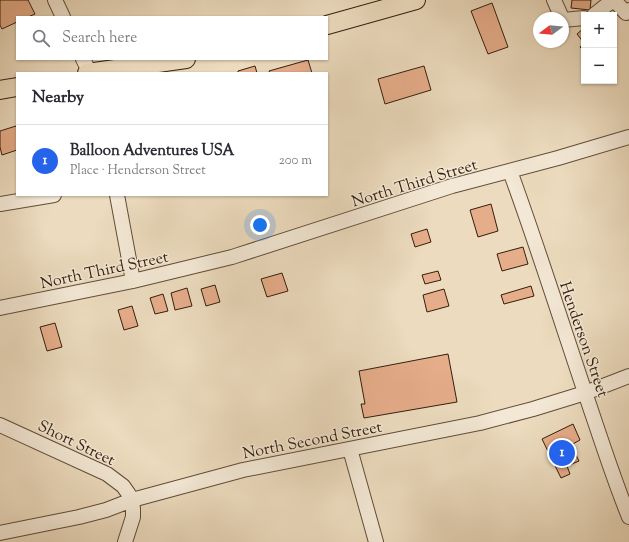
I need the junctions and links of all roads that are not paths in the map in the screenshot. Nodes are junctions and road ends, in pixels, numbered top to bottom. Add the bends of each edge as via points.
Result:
1 (55, 0) edge
2 (416, 0) edge
3 (554, 0) edge
4 (613, 0) edge
5 (629, 10) edge
6 (559, 12) edge
7 (598, 12) edge
8 (63, 16) edge
9 (581, 18) edge
10 (569, 19) edge
11 (328, 25) edge
12 (176, 60) edge
13 (88, 69) edge
14 (16, 87) edge
15 (0, 90) edge
16 (629, 137) edge
17 (510, 171) junction
18 (48, 196) edge
19 (117, 196) edge
20 (0, 204) edge
21 (133, 281) junction
22 (0, 308) edge
23 (629, 376) edge
24 (585, 393) junction
25 (0, 424) edge
26 (350, 448) junction
27 (132, 500) junction
28 (629, 517) edge
29 (0, 533) edge
30 (125, 542) edge
31 (376, 542) edge

1 - 8 street
2 - 11 main road
3 - 6 street
4 - 5 street via 626,13
4 - 7 street
9 - 10 street
12 - 13 main road
14 - 15 main road
16 - 17 street, North Third Street
17 - 21 street, North Third Street via 452,186 232,258
17 - 24 street, Henderson Street
18 - 20 street
19 - 21 street
21 - 22 street, North Third Street
23 - 24 street, North Second Street
24 - 26 street, North Second Street via 480,423
24 - 28 street, Henderson Street
25 - 27 street, Short Street via 107,474 123,486
26 - 27 street, North Second Street via 243,470
26 - 31 street
27 - 29 street, North Second Street via 79,517
27 - 30 street via 133,517

